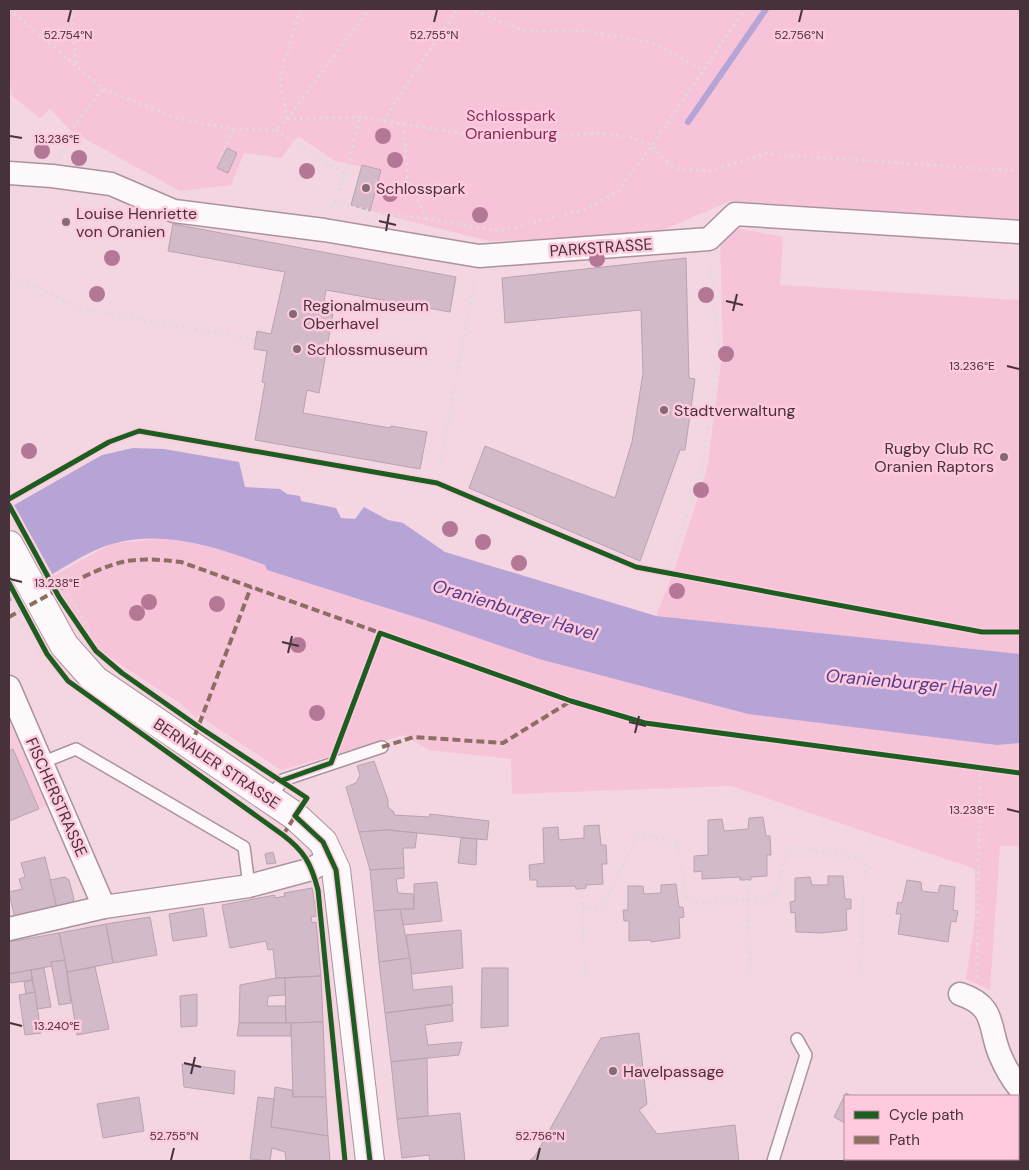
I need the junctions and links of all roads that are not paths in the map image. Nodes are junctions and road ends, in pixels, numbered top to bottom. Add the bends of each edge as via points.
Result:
1 (9, 173) edge
2 (1020, 232) edge
3 (9, 546) edge
4 (9, 688) edge
5 (382, 748) dead end
6 (41, 763) junction
7 (270, 798) junction
8 (332, 856) junction
9 (250, 886) junction
10 (104, 907) junction
11 (9, 929) edge
12 (966, 996) road end
13 (797, 1039) dead end
14 (1020, 1089) edge
15 (370, 1161) edge
16 (773, 1161) edge

1 - 2 street, PARKSTRASSE via 111,184 174,210 324,230 479,256 709,239 735,214
3 - 7 main road, BERNAUER STRASSE via 64,645 95,680
4 - 6 street, FISCHERSTRASSE
5 - 7 lane via 283,780
6 - 9 lane via 76,749 244,847
6 - 10 street, FISCHERSTRASSE
7 - 8 main road, BERNAUER STRASSE via 311,828
8 - 9 street via 312,869
8 - 15 main road, BERNAUER STRASSE
9 - 10 street
10 - 11 street
12 - 14 street via 987,1011 999,1054
13 - 16 lane via 806,1055

